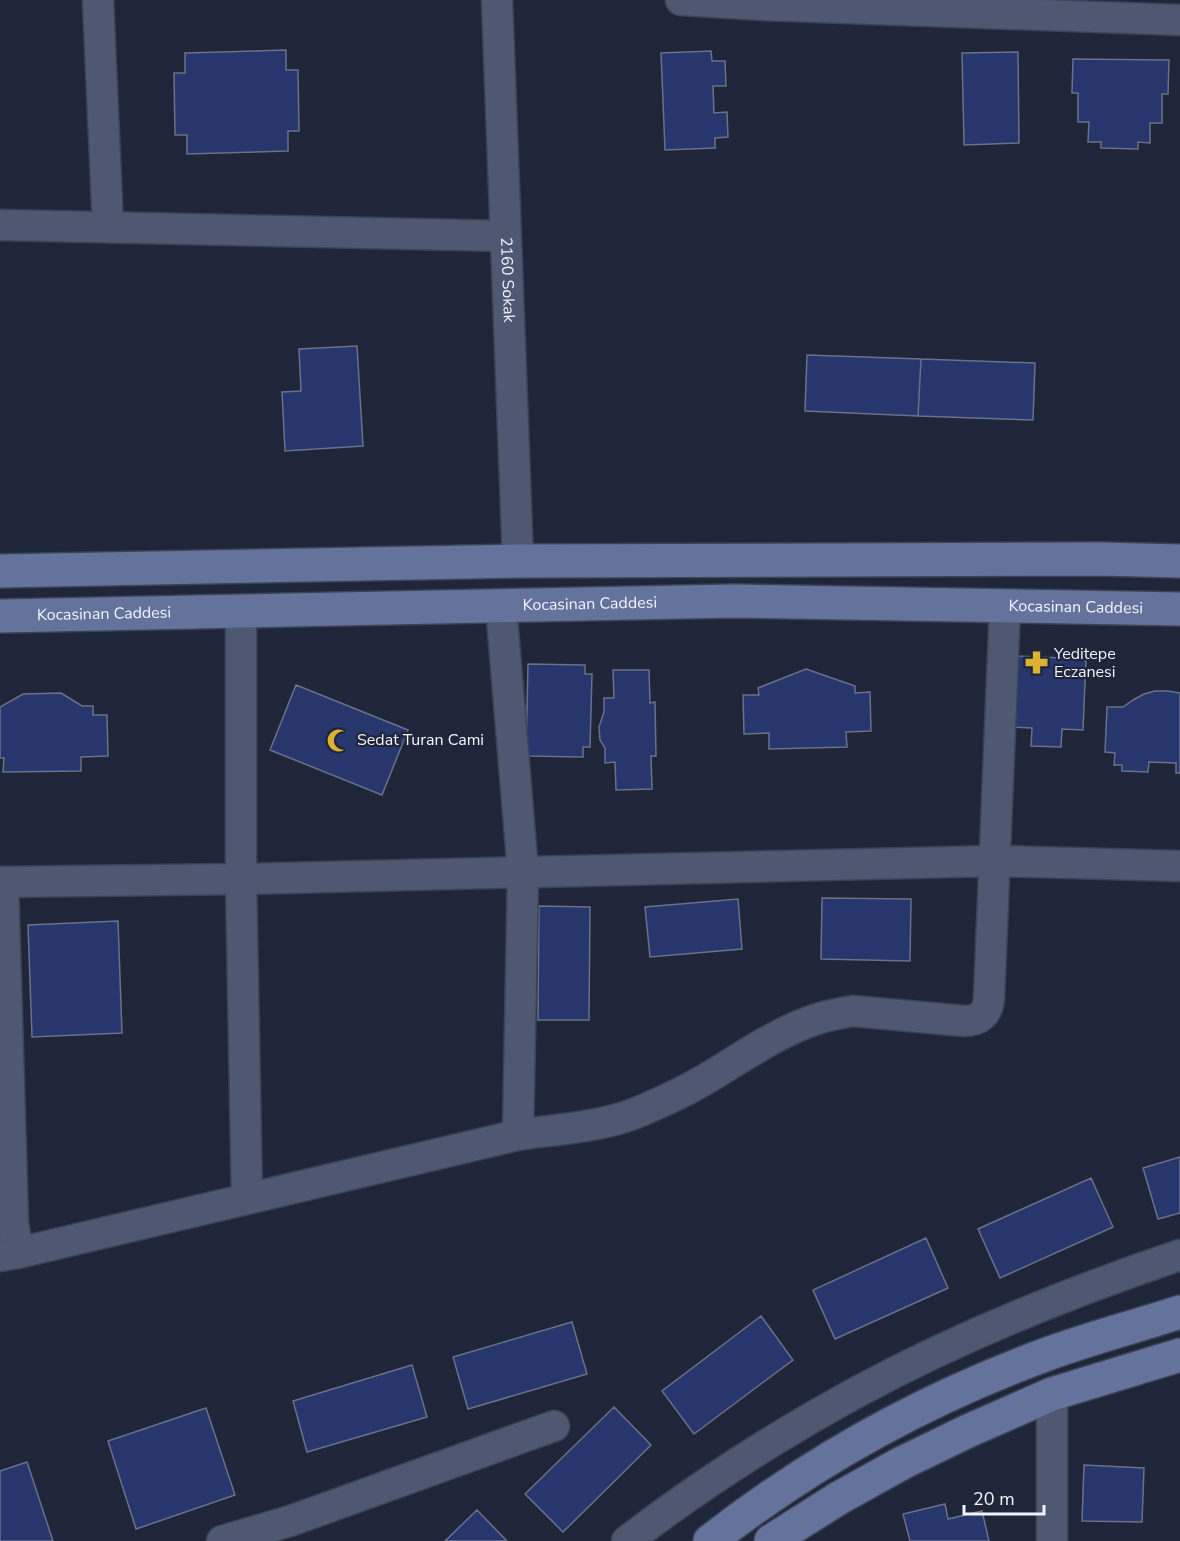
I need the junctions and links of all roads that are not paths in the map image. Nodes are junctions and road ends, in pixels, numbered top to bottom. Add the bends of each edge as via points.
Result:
1 (98, 0) edge
2 (497, 0) edge
3 (681, 0) edge
4 (763, 3) edge
5 (1180, 20) edge
6 (0, 225) edge
7 (108, 227) junction
8 (506, 236) junction
9 (518, 561) junction
10 (1180, 561) edge
11 (0, 571) edge
12 (501, 606) junction
13 (1005, 606) junction
14 (1180, 609) edge
15 (241, 612) junction
16 (0, 616) edge
17 (995, 861) junction
18 (1180, 866) edge
19 (523, 872) junction
20 (241, 879) junction
21 (1, 882) edge
22 (518, 1135) junction
23 (247, 1199) junction
24 (9, 1254) edge
25 (1180, 1255) edge
26 (1180, 1312) edge
27 (1180, 1355) edge
28 (1052, 1394) junction
29 (554, 1426) dead end
30 (299, 1531) edge
31 (222, 1541) edge
32 (627, 1541) edge
33 (710, 1541) edge
34 (771, 1541) edge
35 (1052, 1541) edge

1 - 7 street
2 - 8 street, 2160 Sokak
3 - 4 street
4 - 5 street
6 - 7 street
7 - 8 street
8 - 9 street, 2160 Sokak
9 - 10 main road
9 - 11 main road
12 - 13 main road, Kocasinan Caddesi via 733,601
12 - 15 main road, Kocasinan Caddesi
12 - 19 street
13 - 14 main road, Kocasinan Caddesi
13 - 17 street
15 - 16 main road, Kocasinan Caddesi
15 - 20 street
17 - 18 street
17 - 19 street
17 - 22 street via 988,1006 979,1019 972,1022 853,1011 835,1014 795,1027 641,1112 598,1124
19 - 20 street
19 - 22 street
20 - 21 street
20 - 23 street
21 - 24 street via 13,1223
22 - 23 street
23 - 24 street
25 - 32 street via 998,1324 860,1391 728,1469
26 - 33 main road via 1041,1356 918,1410 802,1475
27 - 28 main road
28 - 34 main road via 902,1463
28 - 35 street
29 - 30 street
30 - 31 street

